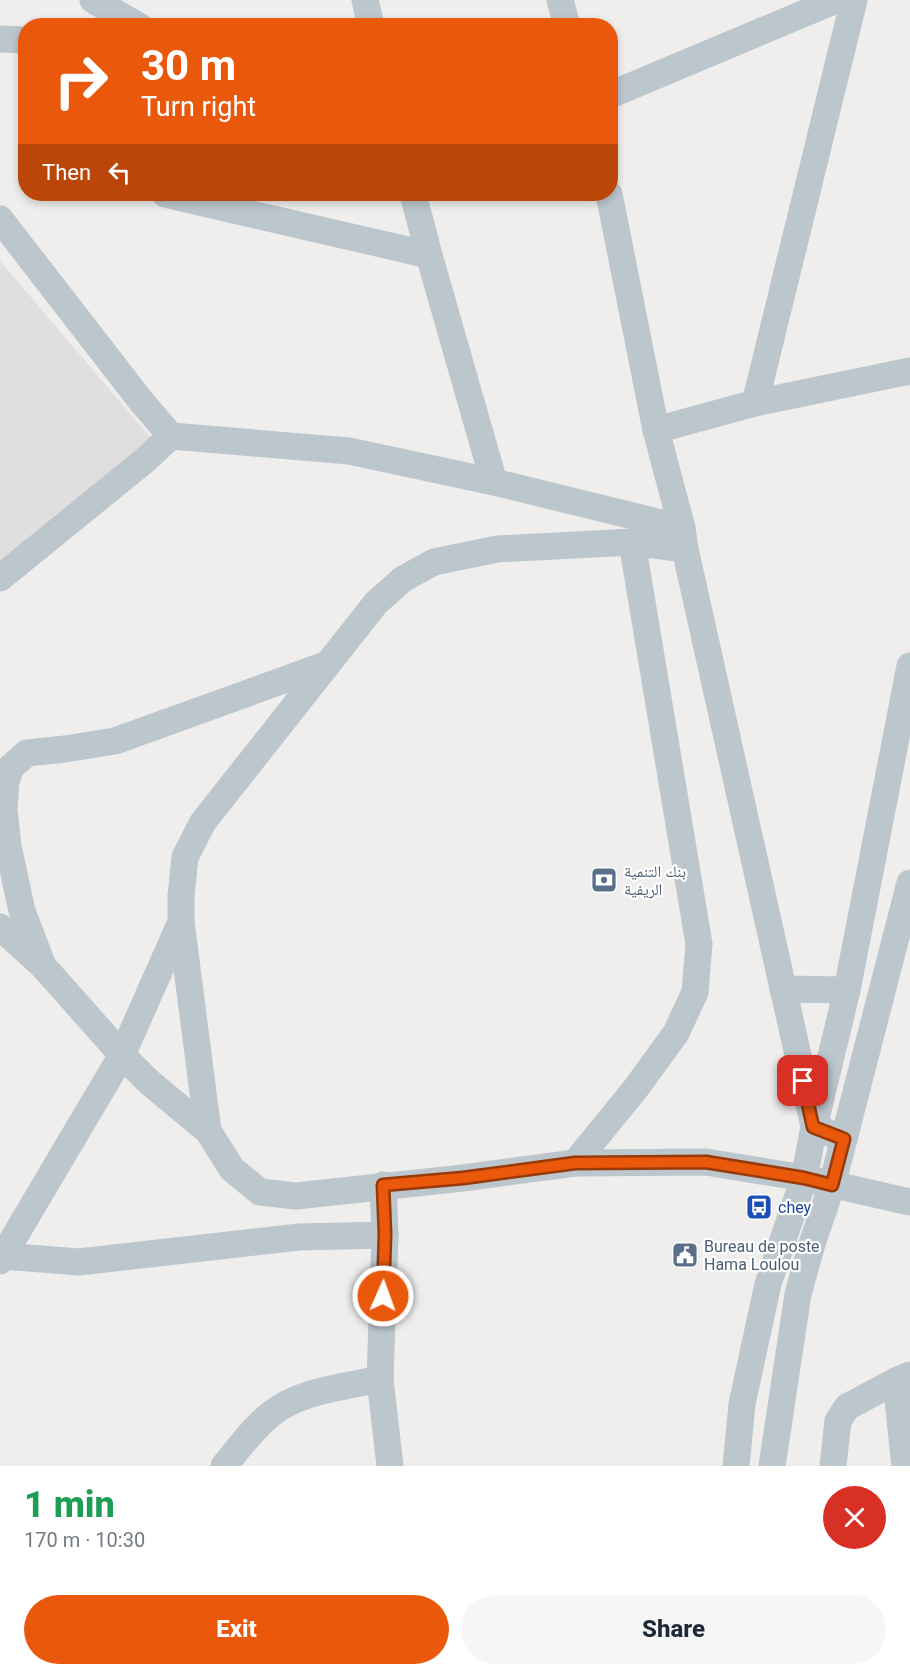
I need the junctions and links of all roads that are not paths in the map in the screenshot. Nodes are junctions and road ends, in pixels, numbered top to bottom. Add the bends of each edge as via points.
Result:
1 (93, 0) edge
2 (365, 0) edge
3 (560, 0) edge
4 (836, 0) edge
5 (854, 0) edge
6 (125, 18) edge
7 (369, 18) edge
8 (565, 18) edge
9 (0, 39) edge
10 (18, 40) edge
11 (618, 92) edge
12 (195, 201) edge
13 (415, 201) edge
14 (610, 201) edge
15 (0, 219) edge
16 (429, 255) junction
17 (910, 371) edge
18 (755, 403) junction
19 (656, 430) junction
20 (171, 436) junction
21 (494, 482) junction
22 (684, 538) junction
23 (632, 542) junction
24 (0, 578) edge
25 (328, 664) junction
26 (910, 666) edge
27 (908, 895) edge
28 (181, 922) junction
29 (0, 927) edge
30 (43, 966) junction
31 (783, 989) junction
32 (847, 990) junction
33 (122, 1055) junction
34 (813, 1127) junction
35 (208, 1131) junction
36 (844, 1139) junction
37 (575, 1163) junction
38 (804, 1178) junction
39 (383, 1185) junction
40 (832, 1185) junction
41 (910, 1202) edge
42 (385, 1234) junction
43 (1, 1257) edge
44 (903, 1378) edge
45 (381, 1379) junction
46 (224, 1466) edge
47 (390, 1466) edge
48 (736, 1466) edge
49 (772, 1466) edge
50 (833, 1466) edge
51 (905, 1466) edge

1 - 6 street
2 - 7 street
3 - 8 street
4 - 11 street
5 - 18 street
9 - 10 street
12 - 16 street
13 - 16 street
14 - 19 street
15 - 20 street
16 - 21 street
17 - 18 street
18 - 19 street
19 - 22 street
20 - 21 street via 350,451
20 - 24 street
21 - 22 street
22 - 23 street
22 - 31 street
23 - 25 street via 497,549 434,562 403,579 376,603
23 - 37 street via 699,944 695,992 676,1033
25 - 28 street via 203,822 185,857
25 - 30 street via 115,741 27,753 11,766 4,809 8,846 22,911
26 - 32 street
27 - 36 street
28 - 33 street
28 - 35 street
29 - 30 street
30 - 33 street
31 - 32 street
31 - 34 street
32 - 34 street
33 - 35 street
33 - 43 street
34 - 36 street
34 - 38 street
35 - 39 street via 232,1169 260,1192 296,1196
36 - 40 street
37 - 38 street via 706,1162
37 - 39 street
38 - 40 street
38 - 48 street via 768,1284 742,1404
39 - 42 street
40 - 41 street
40 - 49 street via 798,1294
42 - 43 street via 299,1238 79,1262
42 - 45 street
44 - 50 street via 847,1407 838,1421
44 - 51 street
45 - 46 street via 303,1396 271,1413
45 - 47 street

